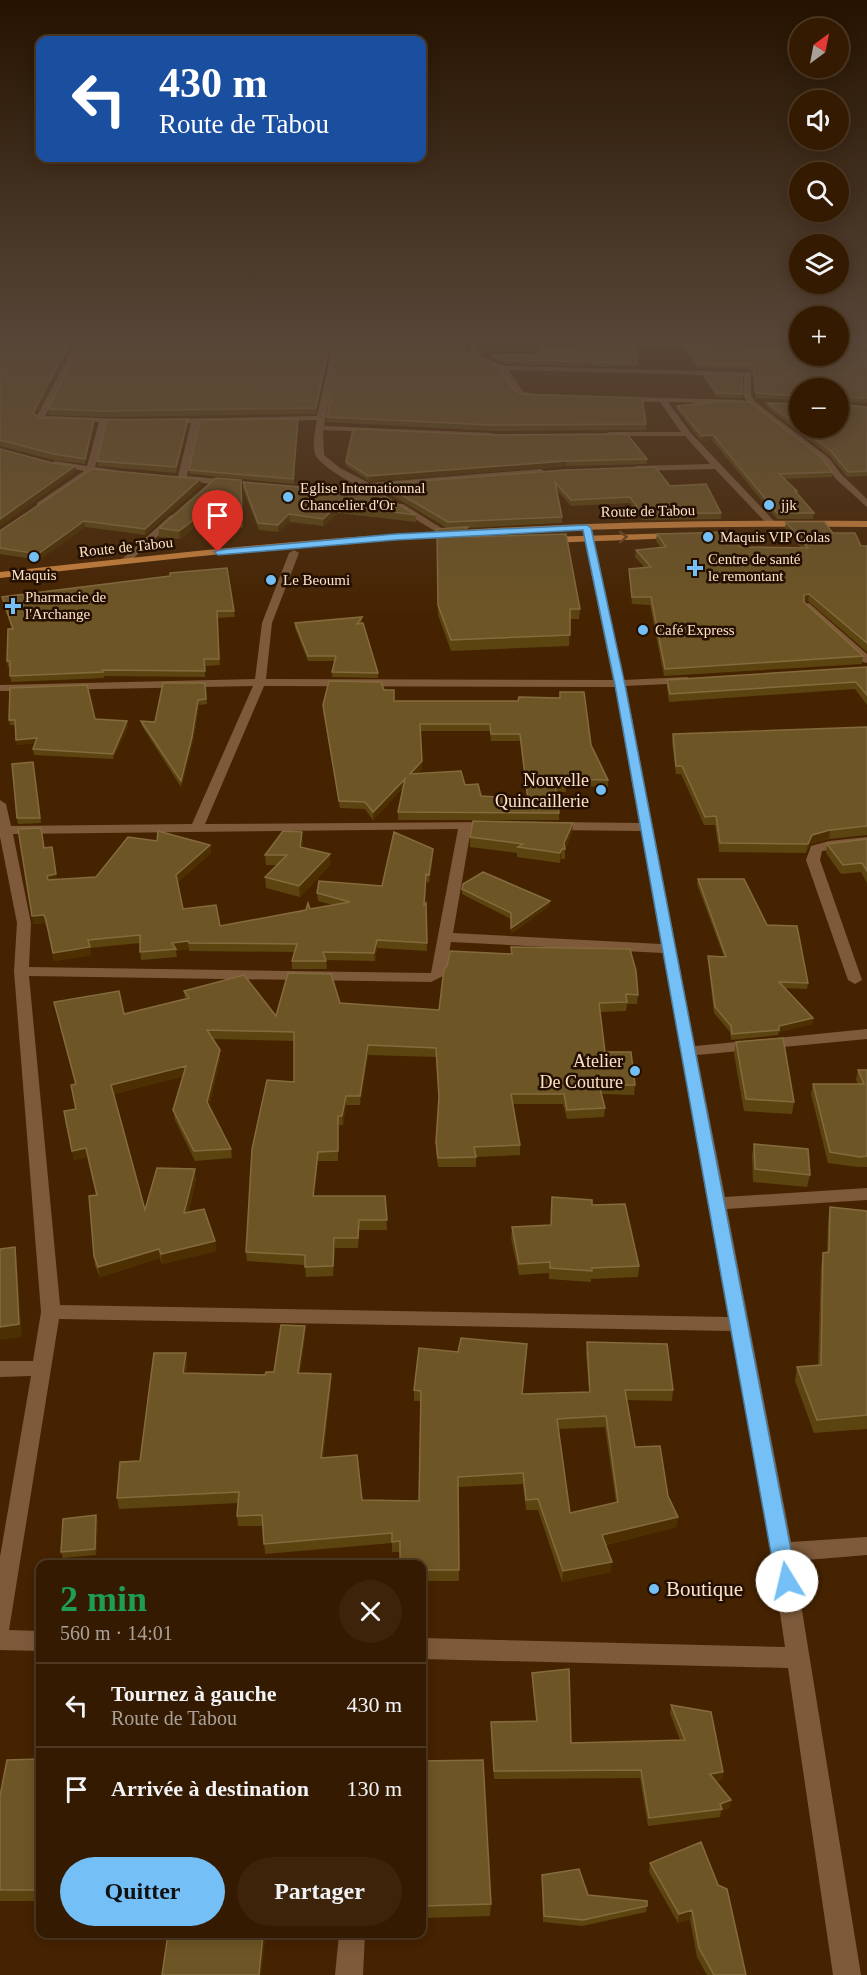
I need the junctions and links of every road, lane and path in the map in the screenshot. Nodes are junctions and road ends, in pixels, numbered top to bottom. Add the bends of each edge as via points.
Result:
1 (100, 432) edge
2 (193, 432) edge
3 (320, 432) edge
4 (429, 432) edge
5 (790, 432) edge
6 (687, 434) joint
7 (503, 435) edge
8 (595, 435) edge
9 (44, 462) edge
10 (718, 466) junction
11 (624, 469) edge
12 (90, 470) junction
13 (554, 472) edge
14 (124, 473) edge
15 (170, 477) edge
16 (182, 478) junction
17 (214, 481) junction
18 (237, 483) edge
19 (368, 486) junction
20 (206, 489) edge
21 (363, 495) edge
22 (396, 504) edge
23 (867, 504) edge
24 (36, 508) edge
25 (181, 511) edge
26 (772, 524) junction
27 (867, 524) edge
28 (589, 533) junction
29 (867, 533) edge
30 (446, 534) junction
31 (733, 535) edge
32 (685, 536) edge
33 (531, 540) edge
34 (519, 541) edge
35 (294, 553) junction
36 (124, 562) junction
37 (0, 575) edge
38 (0, 584) edge
39 (809, 606) edge
40 (867, 660) edge
41 (702, 680) edge
42 (260, 682) junction
43 (620, 685) junction
44 (0, 688) edge
45 (0, 804) edge
46 (465, 825) junction
47 (500, 826) edge
48 (545, 826) edge
49 (647, 827) junction
50 (198, 828) junction
51 (5, 830) junction
52 (867, 841) edge
53 (446, 937) junction
54 (669, 949) junction
55 (21, 971) junction
56 (855, 980) dead end
57 (867, 1034) edge
58 (689, 1051) junction
59 (867, 1194) edge
60 (717, 1204) junction
61 (51, 1312) junction
62 (739, 1324) junction
63 (42, 1368) junction
64 (0, 1369) edge
65 (867, 1546) edge
66 (782, 1552) junction
67 (0, 1624) edge
68 (0, 1640) edge
69 (36, 1641) edge
70 (426, 1649) edge
71 (799, 1658) junction
72 (352, 1938) edge
73 (350, 1975) edge
74 (847, 1975) edge

1 - 12 street
2 - 16 street
3 - 19 street via 320,456
4 - 7 street
5 - 23 street via 826,460
6 - 8 street
6 - 10 street
9 - 12 street
10 - 11 street
10 - 26 street
12 - 14 street
12 - 24 street
13 - 19 street
15 - 16 street
16 - 17 street
17 - 18 street
17 - 20 street
19 - 21 street via 387,498
22 - 30 street
25 - 36 street
26 - 27 main road, Route de Tabou
26 - 28 main road, Route de Tabou
28 - 30 main road, Route de Tabou
28 -> 32 main road, Route de Tabou
28 - 33 main road, Route de Tabou
28 - 43 street
29 - 31 main road
30 - 36 main road, Route de Tabou
34 - 35 main road, Route de Tabou
35 - 38 main road, Route de Tabou
35 - 42 street via 267,624
36 - 37 main road, Route de Tabou
39 - 40 street
41 - 43 street
42 - 43 street
42 - 44 street
42 - 50 street
43 - 49 street
45 - 51 street
46 - 47 street
46 - 50 street
46 - 53 street
48 - 49 street
49 - 54 street
50 - 51 street
51 - 55 street via 24,923
52 - 56 street via 829,844 816,849 813,860
53 - 54 street
53 - 55 street via 438,975 431,978
54 - 58 street
55 - 61 street
57 - 58 street
58 - 60 street
59 - 60 street
60 - 62 street
61 - 62 street
61 - 63 street
62 - 66 street
63 - 64 street
63 - 67 street
65 - 66 street
66 - 71 street
68 - 69 street
70 - 71 street
71 - 74 street
72 - 73 street

